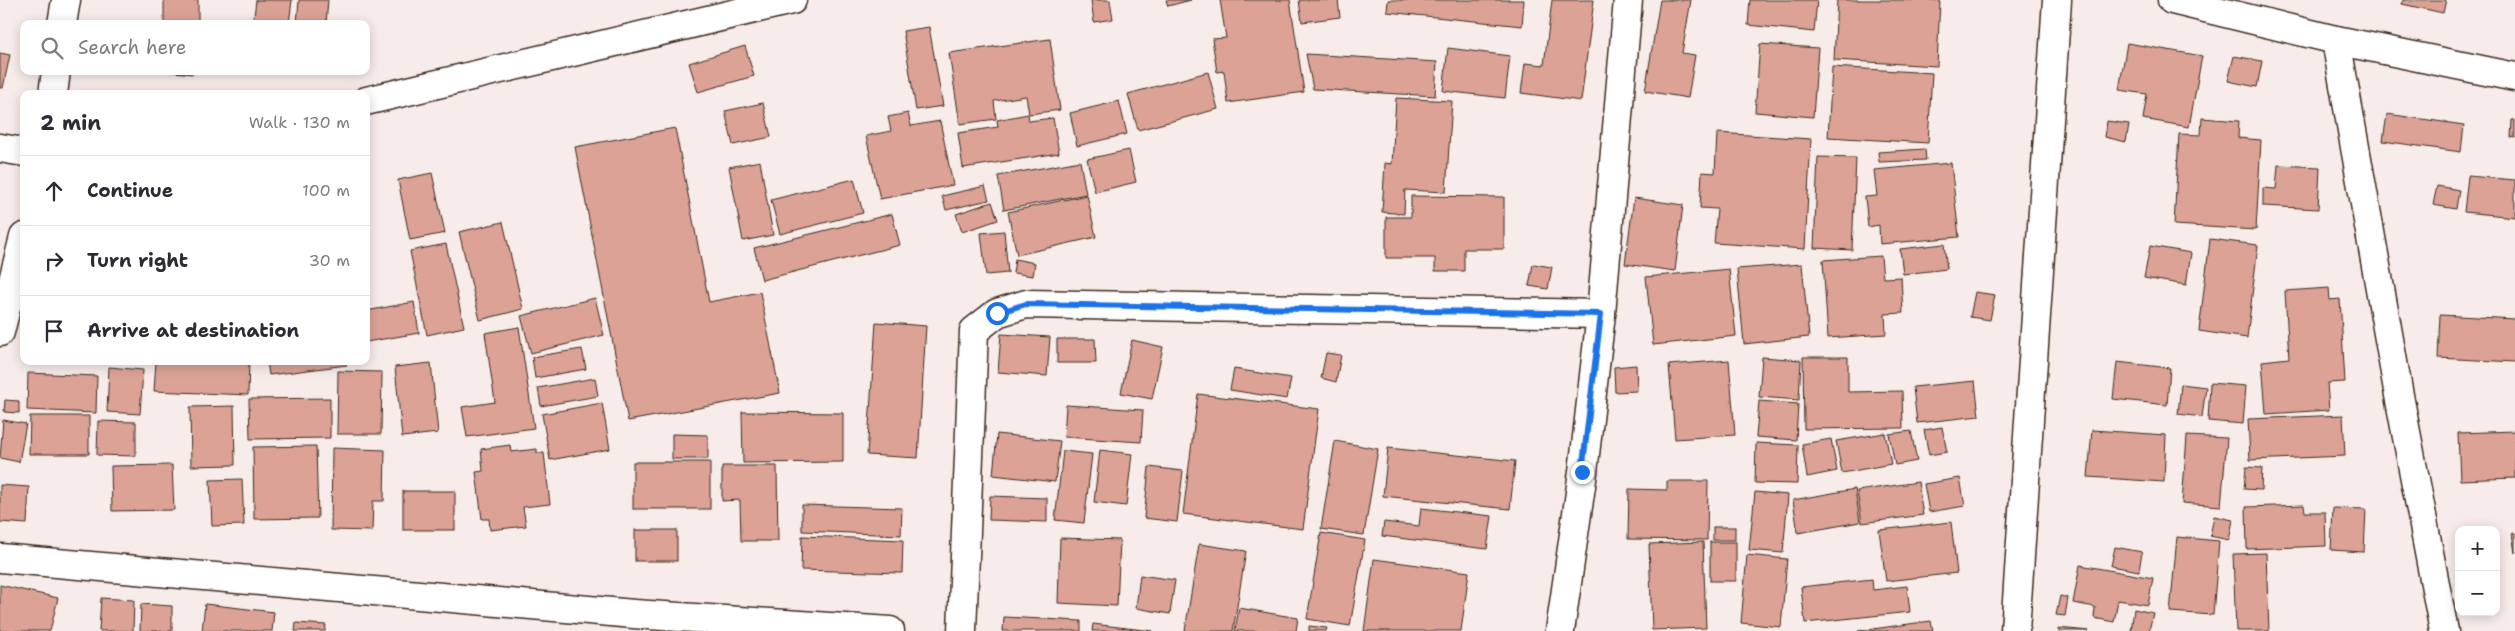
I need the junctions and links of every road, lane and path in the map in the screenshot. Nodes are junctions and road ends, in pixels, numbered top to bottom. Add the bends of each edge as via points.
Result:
1 (66, 0) edge
2 (792, 0) edge
3 (1628, 0) edge
4 (2057, 0) edge
5 (2172, 0) edge
6 (63, 20) edge
7 (2336, 40) junction
8 (55, 75) edge
9 (2515, 77) edge
10 (54, 90) edge
11 (370, 100) edge
12 (0, 148) edge
13 (20, 151) edge
14 (20, 253) edge
15 (1601, 314) junction
16 (0, 332) edge
17 (0, 558) edge
18 (890, 631) edge
19 (962, 631) edge
20 (1560, 631) edge
21 (2015, 631) edge
22 (2444, 631) edge

1 - 6 street
2 - 11 street
3 - 15 street
4 - 21 street
5 - 7 street
7 - 9 street
7 - 22 street
8 - 10 street
12 - 13 street
14 - 16 street
15 - 19 street via 1026,304 997,313 974,331
15 - 20 street
17 - 18 street via 634,614

